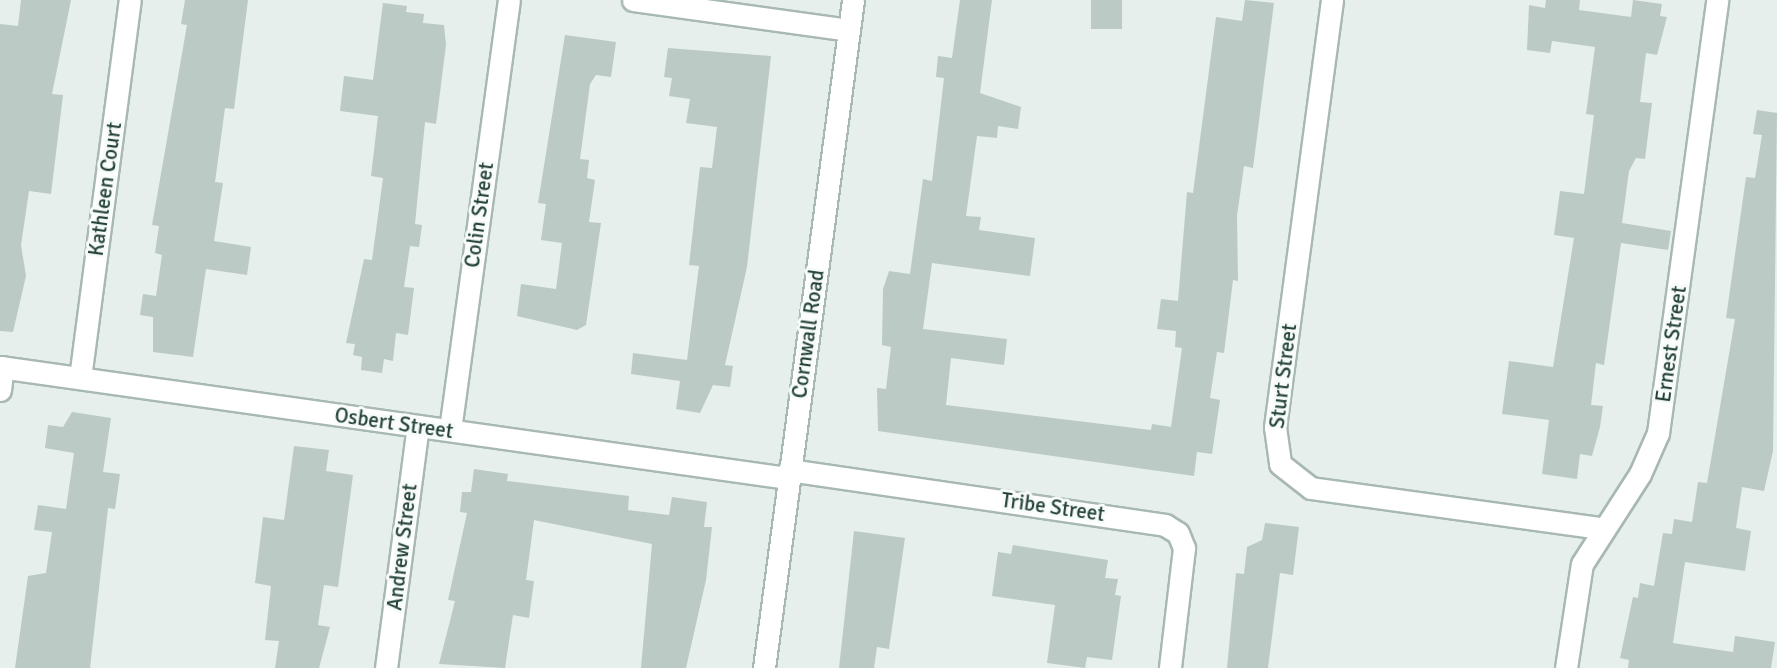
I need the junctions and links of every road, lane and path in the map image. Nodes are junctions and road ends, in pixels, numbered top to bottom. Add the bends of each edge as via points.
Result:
1 (130, 0) edge
2 (509, 0) edge
3 (632, 0) edge
4 (853, 0) edge
5 (1332, 0) edge
6 (1717, 0) edge
7 (849, 30) junction
8 (1, 367) edge
9 (80, 378) junction
10 (0, 390) edge
11 (418, 426) junction
12 (450, 430) junction
13 (789, 474) junction
14 (1601, 528) junction
15 (386, 668) edge
16 (764, 668) edge
17 (1170, 668) edge
18 (1566, 668) edge

1 - 9 street, Kathleen Court
2 - 12 street, Colin Street
3 - 7 street
4 - 7 street, Cornwall Road
5 - 14 street, Sturt Street via 1275,427 1280,464 1311,488
6 - 14 street, Ernest Street via 1658,433 1640,474
7 - 13 street, Cornwall Road
8 - 9 street, Osbert Street
8 - 10 street
9 - 11 street, Osbert Street
11 - 12 street, Osbert Street
11 - 15 street, Andrew Street
12 - 13 street, Osbert Street
13 - 16 street, Cornwall Road
13 - 17 street, Tribe Street via 1165,525 1178,533 1184,548
14 - 18 street, Ernest Street via 1582,564

